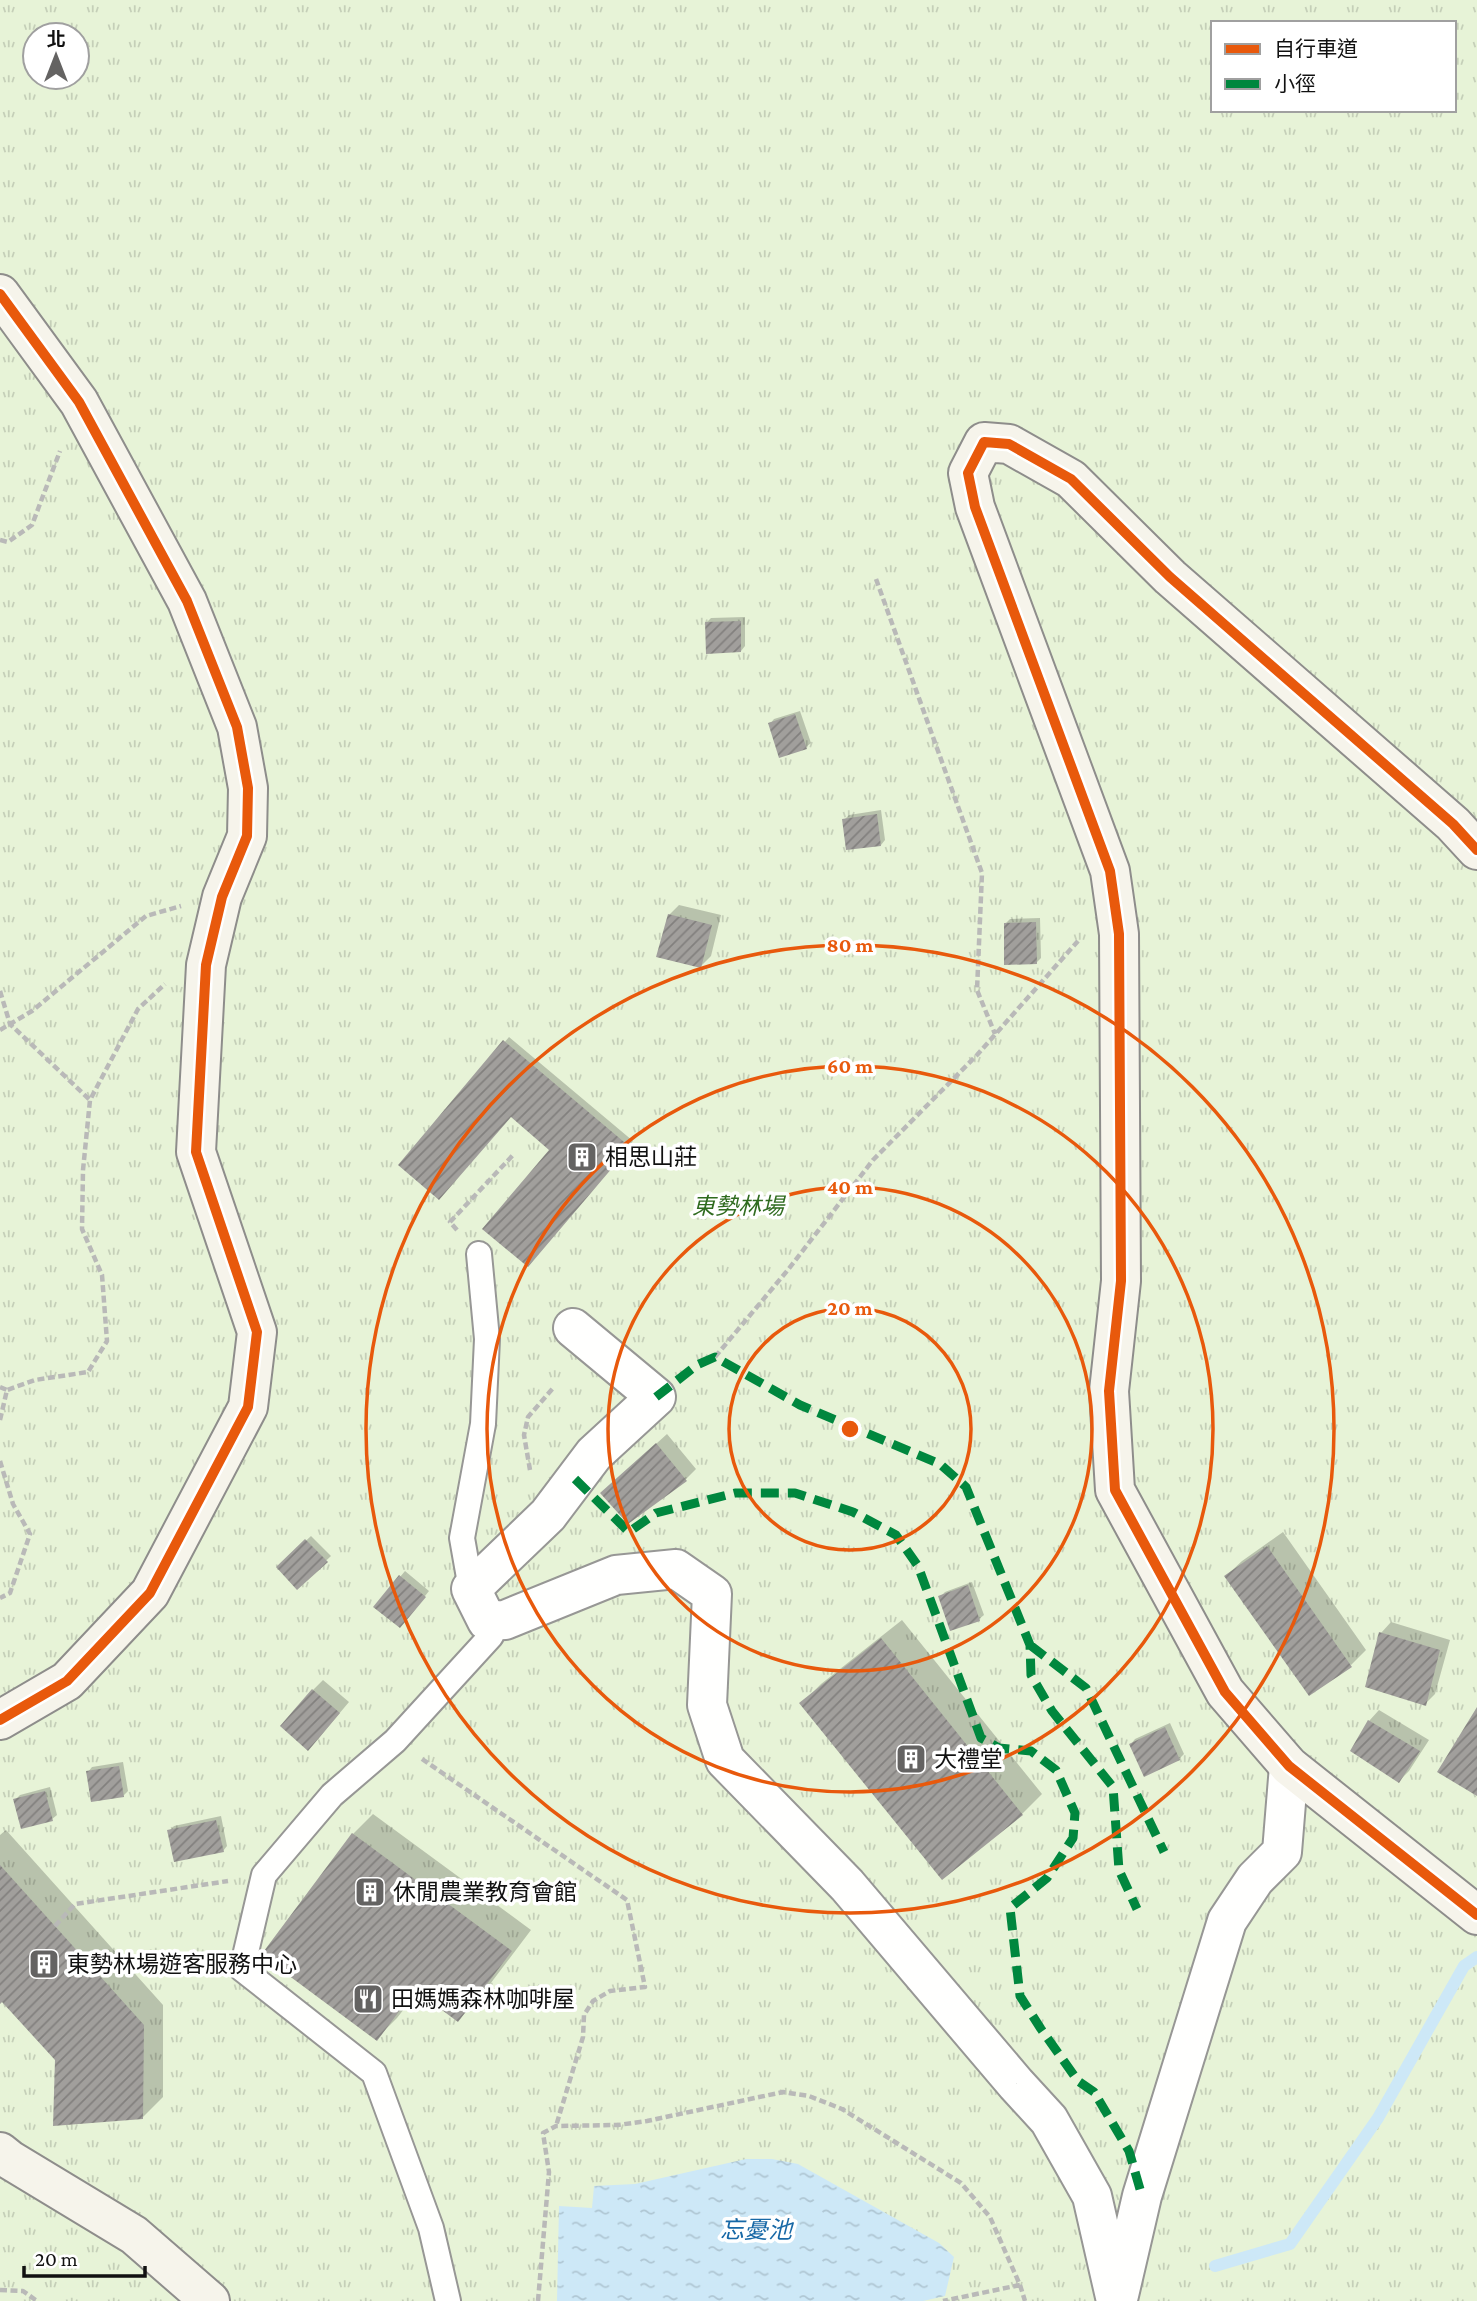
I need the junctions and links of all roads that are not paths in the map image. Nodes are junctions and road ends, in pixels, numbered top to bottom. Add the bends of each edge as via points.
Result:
1 (0, 294) edge
2 (1477, 850) edge
3 (479, 1254) road end
4 (573, 1328) dead end
5 (479, 1605) junction
6 (0, 1720) edge
7 (1289, 1766) junction
8 (1477, 1915) edge
9 (3, 2161) edge
10 (210, 2301) edge
11 (448, 2301) edge
12 (1117, 2301) edge

1 - 6 street via 79,401 187,601 237,727 248,788 247,836 222,897 206,965 196,1152 257,1332 248,1407 150,1593 67,1681
2 - 7 street via 1170,577 1071,479 1009,444 984,442 968,473 975,507 1110,871 1119,934 1121,1281 1109,1391 1115,1490 1225,1692
3 - 5 lane via 487,1339 483,1424 461,1538
4 - 5 street via 656,1397 594,1454
5 - 11 lane via 491,1636 395,1741 332,1795 264,1875 242,1969 374,2073 431,2228
5 - 12 street via 505,1620 617,1575 676,1569 712,1594 708,1705 725,1760 847,1885 1049,2120 1092,2196
7 - 8 street
7 - 12 street via 1282,1852 1255,1879 1227,1921 1142,2196
9 - 10 street via 134,2235

